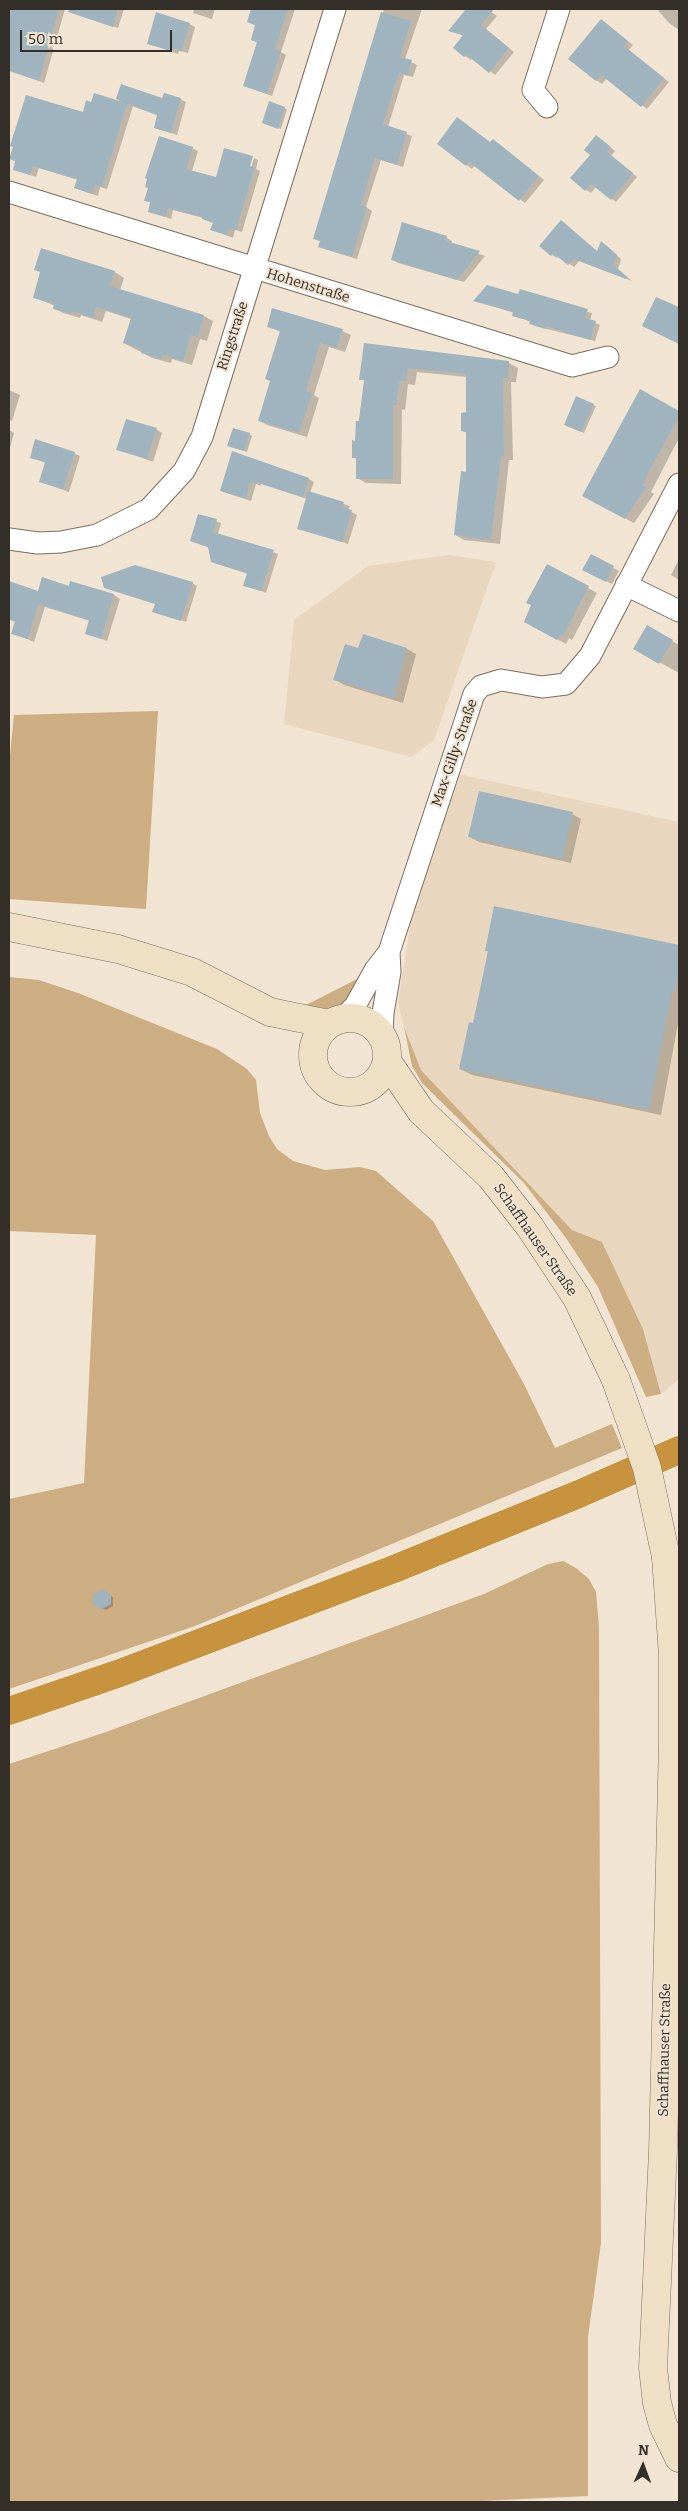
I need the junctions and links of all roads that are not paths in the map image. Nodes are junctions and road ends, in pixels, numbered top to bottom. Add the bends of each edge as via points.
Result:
1 (334, 9) edge
2 (559, 9) edge
3 (547, 107) dead end
4 (9, 192) edge
5 (254, 269) junction
6 (608, 357) dead end
7 (679, 484) edge
8 (9, 539) edge
9 (626, 584) junction
10 (679, 611) edge
11 (9, 927) edge
12 (389, 952) junction
13 (270, 1012) junction
14 (336, 1022) junction
15 (385, 1048) junction
16 (313, 1055) junction
17 (367, 1088) junction
18 (421, 1111) junction
19 (678, 1450) edge
20 (9, 1711) edge
21 (673, 1988) edge
22 (679, 2102) edge
23 (663, 2152) junction
24 (679, 2458) edge

1 - 5 street, Ringstraße
2 - 3 street via 533,90
4 - 5 street, Hohenstraße
5 - 6 street, Hohenstraße via 572,366
5 - 8 street, Ringstraße via 202,437 184,471 170,488 148,509 97,535 61,542
7 - 9 street, Max-Gilly-Straße
9 - 10 street
9 - 12 street, Max-Gilly-Straße via 590,656 566,684 542,687 501,680 481,686 474,694
11 - 13 main road via 118,949 192,972
12 - 14 street, Max-Gilly-Straße via 355,1006
12 - 15 street, Max-Gilly-Straße via 390,972 383,1013
13 - 14 main road
13 - 16 main road
14 - 15 main road via 353,1018 365,1021 375,1027
14 - 16 main road via 319,1034
15 - 17 main road via 380,1077
15 - 18 main road, Schaffhauser Straße
16 - 17 main road via 316,1070 329,1085 348,1092
17 - 18 main road, Schaffhauser Straße
18 - 21 main road, Schaffhauser Straße, bridge via 491,1177 530,1227 576,1298 616,1380 647,1468 666,1557 673,1656 670,1890
19 - 20 highway via 385,1573 129,1670
21 - 23 main road, Schaffhauser Straße
22 - 23 main road
23 - 24 main road, Schaffhauser Straße via 653,2368 663,2425

